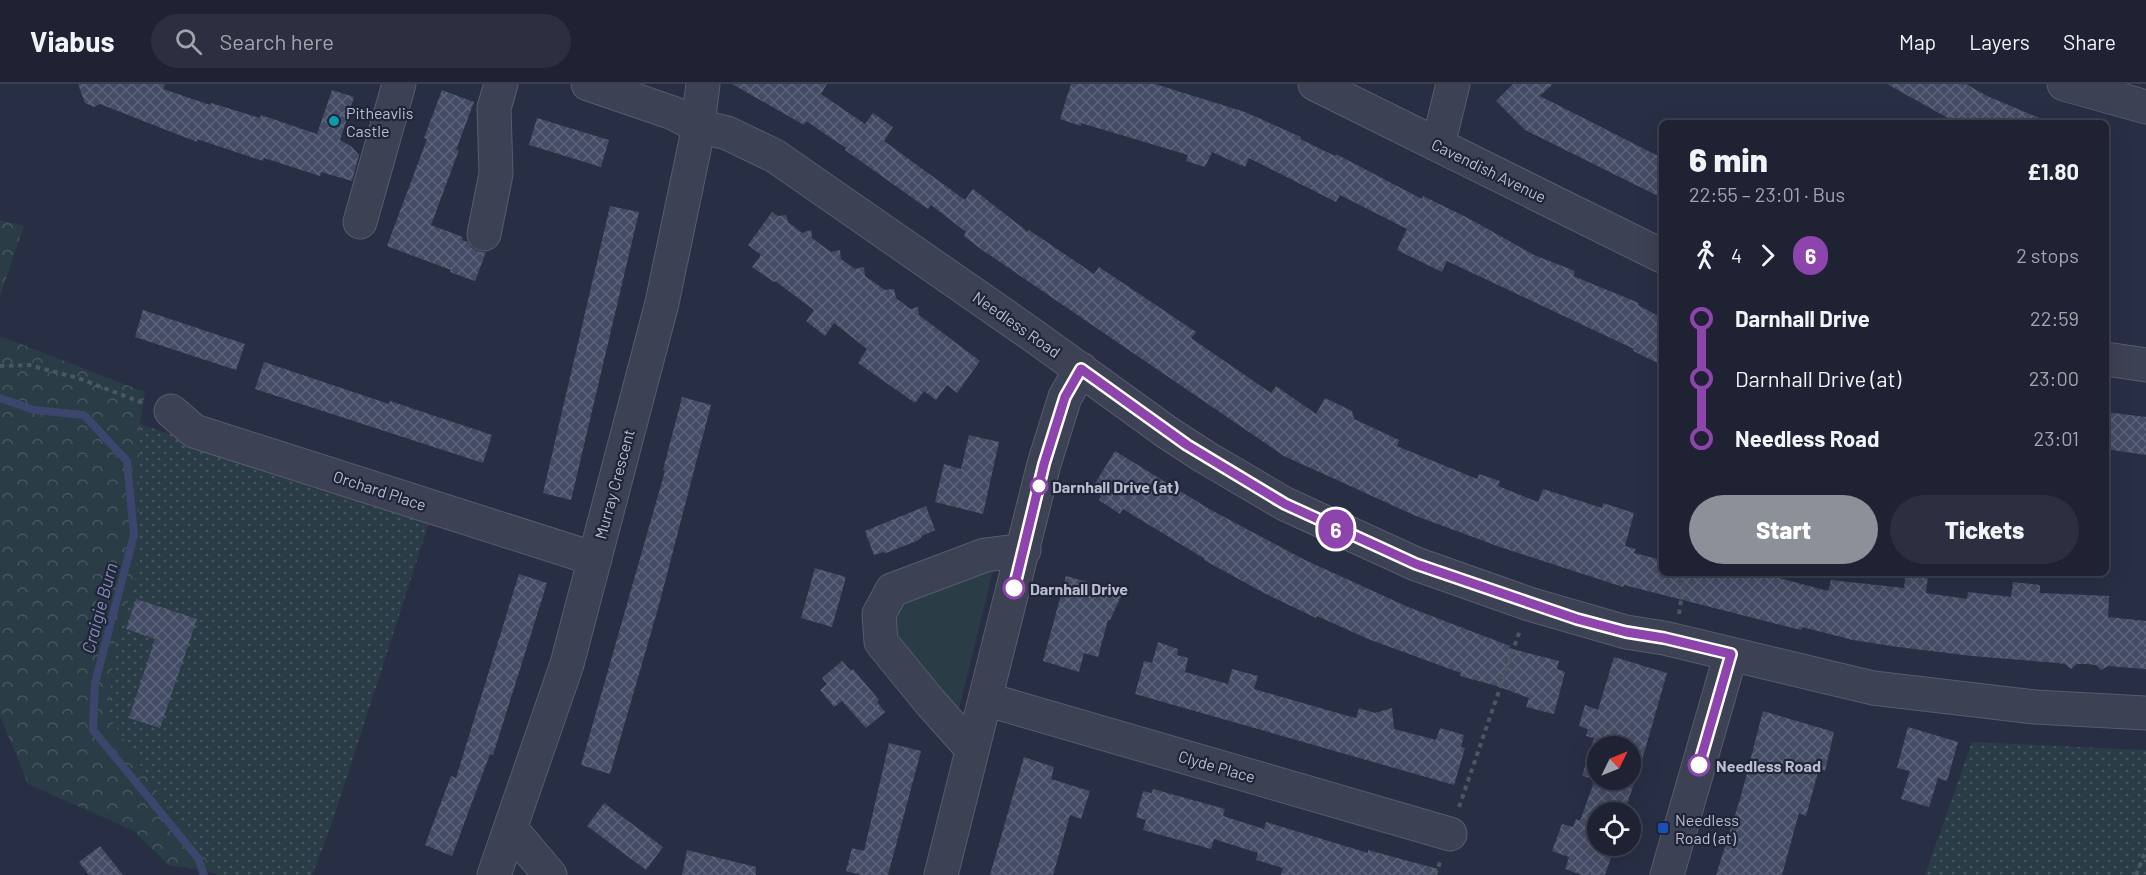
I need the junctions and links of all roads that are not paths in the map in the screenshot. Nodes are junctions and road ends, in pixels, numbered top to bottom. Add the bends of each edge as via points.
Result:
1 (399, 84) edge
2 (501, 84) edge
3 (588, 84) edge
4 (704, 84) edge
5 (1315, 84) edge
6 (1453, 84) edge
7 (2064, 84) edge
8 (2146, 107) edge
9 (698, 126) junction
10 (1438, 145) junction
11 (360, 222) dead end
12 (484, 234) dead end
13 (1659, 255) edge
14 (2109, 359) edge
15 (2146, 365) edge
16 (1081, 369) junction
17 (171, 411) road end
18 (1024, 550) junction
19 (594, 559) junction
20 (1731, 654) junction
21 (985, 699) junction
22 (2146, 713) edge
23 (972, 750) junction
24 (511, 829) junction
25 (1450, 834) road end
26 (494, 875) edge
27 (550, 875) edge
28 (941, 875) edge
29 (1667, 875) edge

1 - 11 street
2 - 12 street via 494,108 496,174
3 - 9 street, Needless Road via 673,113
4 - 9 street, Murray Crescent
5 - 10 street, Cavendish Avenue
6 - 10 street
7 - 8 street
9 - 16 street, Needless Road via 727,133 775,156
9 - 19 street, Murray Crescent via 662,303
10 - 13 street, Cavendish Avenue
14 - 15 street
16 - 18 street via 1065,397
16 - 20 street, Needless Road via 1187,445 1285,504 1416,564 1626,632
17 - 19 street, Orchard Place via 194,430
18 - 21 street
18 - 23 street via 985,555 892,590 879,615 881,642
19 - 24 street, Murray Crescent via 567,664
20 - 22 street, Needless Road via 1873,688 2035,707
20 - 29 street
21 - 23 street
21 - 25 street, Clyde Place
23 - 28 street
24 - 26 street, Murray Crescent
24 - 27 street

